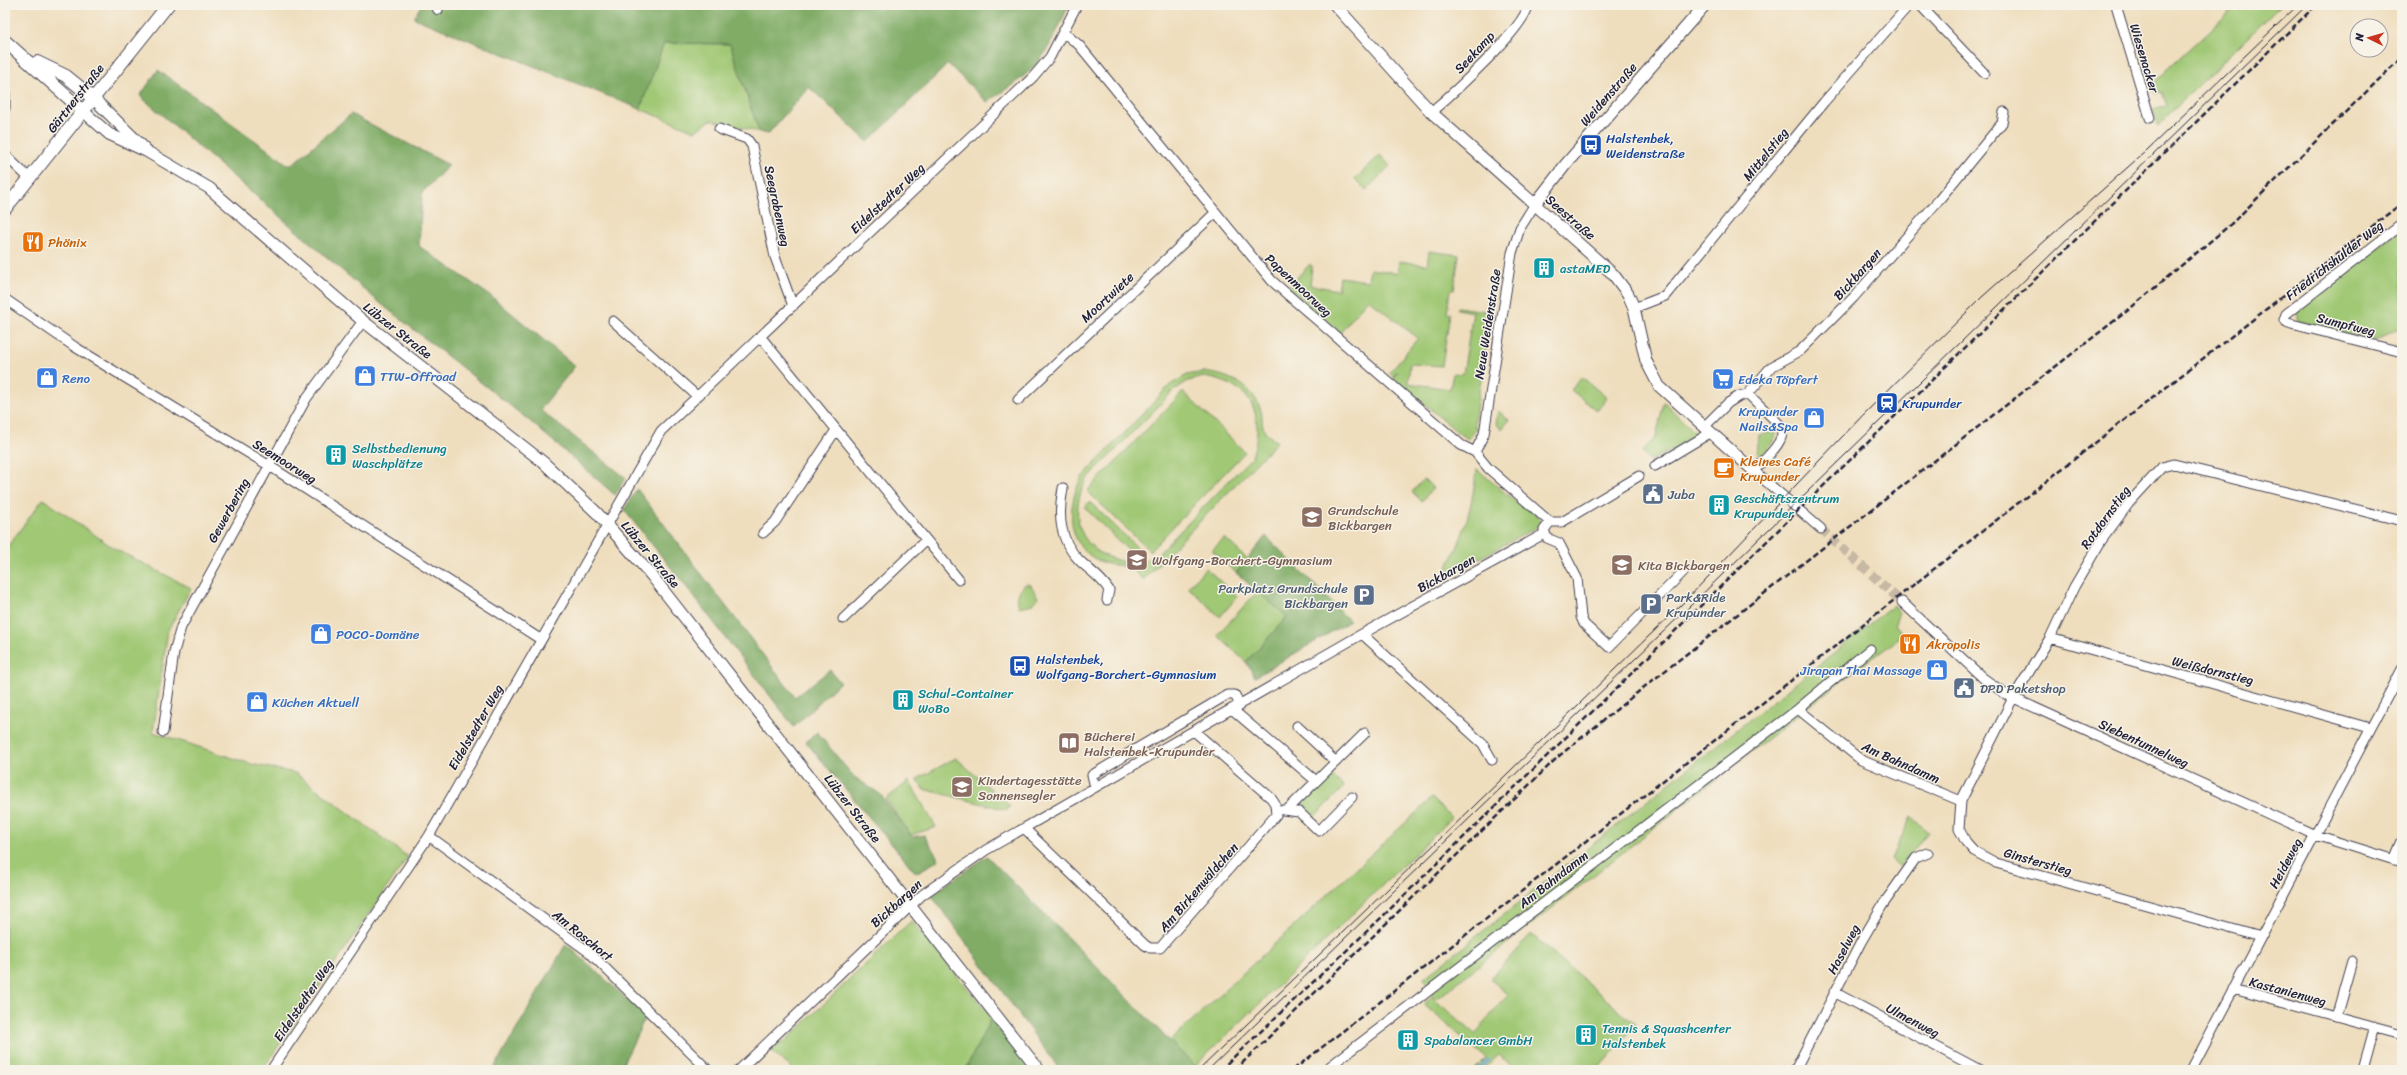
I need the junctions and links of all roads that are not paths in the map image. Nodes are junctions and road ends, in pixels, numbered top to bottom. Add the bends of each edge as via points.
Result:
1 (168, 5) edge
2 (1077, 5) edge
3 (1335, 5) edge
4 (1528, 5) edge
5 (1705, 5) edge
6 (1909, 5) edge
7 (1920, 5) edge
8 (2116, 5) edge
9 (1064, 33) junction
10 (5, 42) edge
11 (23, 55) junction
12 (1984, 74) dead end
13 (5, 88) edge
14 (93, 98) junction
15 (5, 108) edge
16 (83, 111) junction
17 (1431, 112) junction
18 (2004, 112) dead end
19 (2150, 118) dead end
20 (719, 130) dead end
21 (146, 151) junction
22 (5, 155) edge
23 (29, 178) junction
24 (1535, 204) junction
25 (5, 209) edge
26 (1215, 213) junction
27 (2402, 224) edge
28 (5, 293) edge
29 (5, 299) edge
30 (16, 306) junction
31 (793, 306) junction
32 (1634, 308) junction
33 (2284, 320) joint
34 (363, 321) junction
35 (613, 321) dead end
36 (760, 336) junction
37 (2402, 352) edge
38 (1748, 394) junction
39 (697, 396) junction
40 (1018, 400) dead end
41 (836, 430) junction
42 (1707, 430) junction
43 (1475, 452) junction
44 (268, 466) junction
45 (1655, 466) dead end
46 (1754, 471) junction
47 (1639, 476) dead end
48 (1063, 488) dead end
49 (2402, 521) edge
50 (1550, 522) junction
51 (608, 525) junction
52 (1820, 529) tunnel mouth
53 (763, 533) dead end
54 (1544, 534) junction
55 (926, 540) junction
56 (1686, 570) dead end
57 (959, 580) dead end
58 (1107, 600) dead end
59 (1902, 602) tunnel mouth
60 (843, 619) dead end
61 (1362, 634) junction
62 (2050, 638) junction
63 (540, 639) junction
64 (1870, 649) dead end
65 (2402, 669) edge
66 (2013, 698) junction
67 (1237, 708) junction
68 (1798, 709) junction
69 (1297, 726) dead end
70 (2370, 728) junction
71 (1194, 731) junction
72 (163, 732) dead end
73 (1365, 733) dead end
74 (1492, 760) dead end
75 (1336, 762) junction
76 (1316, 781) junction
77 (1094, 787) junction
78 (1352, 797) dead end
79 (1961, 801) junction
80 (1276, 810) junction
81 (1287, 810) junction
82 (1024, 828) junction
83 (2315, 835) junction
84 (429, 836) junction
85 (2402, 841) edge
86 (1928, 853) dead end
87 (2398, 861) edge
88 (911, 905) junction
89 (2261, 937) junction
90 (2352, 961) dead end
91 (2234, 989) junction
92 (1834, 992) junction
93 (2336, 1017) junction
94 (2374, 1027) junction
95 (2402, 1035) edge
96 (271, 1070) edge
97 (708, 1070) edge
98 (739, 1070) edge
99 (1039, 1070) edge
100 (1325, 1070) edge
101 (1795, 1070) edge
102 (1980, 1070) edge
103 (2191, 1070) edge
104 (2363, 1070) edge

1 - 14 main road, Gärtnerstraße
2 - 9 street, Eidelstedter Weg
3 - 17 street, Seestraße
4 - 17 street, Seekamp via 1521,20 1481,65
5 - 24 street, Weidenstraße via 1566,164
6 - 32 street, Mittelstieg via 1824,102 1665,296
7 - 12 street
8 - 19 street, Wiesenacker
9 - 26 street, Papenmoorweg via 1092,61
9 - 31 street, Eidelstedter Weg via 1050,57 1033,77
10 - 11 main road
11 - 14 main road via 66,76
11 - 16 main road
13 - 15 street
14 - 16 main road, Gärtnerstraße
14 - 21 street, Lübzer Straße
16 - 21 street, Lübzer Straße via 109,134
16 - 23 main road, Gärtnerstraße
17 - 24 street, Seestraße
18 - 38 street, Bickbargen via 2002,123 1854,297 1800,351 1771,367
20 - 31 street, Seegrabenweg via 747,139 752,146 775,257
21 - 34 street, Lübzer Straße via 209,188
22 - 23 street
23 - 25 main road, Gärtnerstraße
24 - 32 street, Seestraße via 1608,269 1628,294
24 - 43 street, Neue Weidenstraße via 1520,228 1512,253 1484,434
26 - 40 street, Moortwiete
26 - 43 street, Papenmoorweg via 1254,260 1288,295 1461,445
27 - 33 street, Friedrichshulder Weg via 2286,314
28 - 30 street, Seemoorweg
29 - 30 street, Seemoorweg
30 - 44 street, Seemoorweg via 75,347
31 - 36 street, Eidelstedter Weg
32 - 42 street, Seestraße via 1646,361 1659,386
33 - 37 street, Sumpfweg
34 - 44 street, Gewerbering via 313,387
34 - 51 street, Lübzer Straße via 543,462
35 - 39 street
36 - 39 street, Eidelstedter Weg
36 - 41 street
38 - 42 street, Bickbargen via 1728,403
38 - 46 street via 1780,424 1783,430 1782,439
39 - 51 street, Eidelstedter Weg via 661,431
41 - 53 street via 775,522
41 - 55 street
42 - 45 street, Bickbargen
42 - 46 street, Seestraße
43 - 50 street, Papenmoorweg via 1488,468
44 - 63 street, Seemoorweg
44 - 72 street, Gewerbering via 181,627 174,652
46 - 52 street, Seestraße
47 - 50 street via 1562,522
48 - 58 street via 1059,520 1065,540 1079,560 1104,581 1110,590
49 - 62 street, Rotdornstieg via 2174,464 2162,467 2128,503 2101,541 2074,587
50 - 54 street via 1546,525
51 - 63 street, Eidelstedter Weg
51 - 88 street, Lübzer Straße via 652,576
54 - 56 street via 1550,540 1559,543 1577,578 1584,624 1609,647
54 - 61 street, Bickbargen
55 - 57 street
55 - 60 street
59 - 66 street, Siebentunnelweg via 1994,688
61 - 67 street, Bickbargen
61 - 74 street via 1483,744
62 - 66 street, Rotdornstieg
62 - 70 street, Weißdornstieg
63 - 84 street, Eidelstedter Weg
64 - 68 street, Am Bahndamm
65 - 70 street, Heideweg
66 - 79 street, Ginsterstieg
66 - 83 street, Siebentunnelweg
67 - 71 street, Bickbargen
67 - 76 street
67 - 77 street via 1235,695 1227,695 1092,775
68 - 79 street, Am Bahndamm via 1861,760
68 - 100 street, Am Bahndamm
69 - 75 street
70 - 83 street, Heideweg
71 - 77 street, Bickbargen
71 - 80 street via 1271,798
73 - 75 street
75 - 76 street
76 - 81 street
77 - 82 street, Bickbargen
78 - 81 street via 1319,831 1298,812
79 - 89 street, Ginsterstieg via 1959,829 1966,842 1983,858
80 - 81 street
80 - 82 street, Am Birkenwäldchen via 1273,821 1165,944 1155,949 1145,945
82 - 88 street, Bickbargen via 986,850
83 - 87 street, Siebentunnelweg
83 - 89 street, Heideweg
84 - 96 street, Eidelstedter Weg
84 - 97 street, Am Roschort via 589,952
85 - 87 street
86 - 92 street, Haselweg via 1916,858 1882,906
88 - 98 street, Bickbargen
88 - 99 street, Lübzer Straße
89 - 91 street, Heideweg
90 - 93 street, Kastanienweg
91 - 93 street, Kastanienweg
91 - 103 street, Heideweg
92 - 101 street, Haselweg
92 - 102 street, Ulmenweg
93 - 94 street, Kastanienweg
94 - 95 street, Kastanienweg
94 - 104 street

